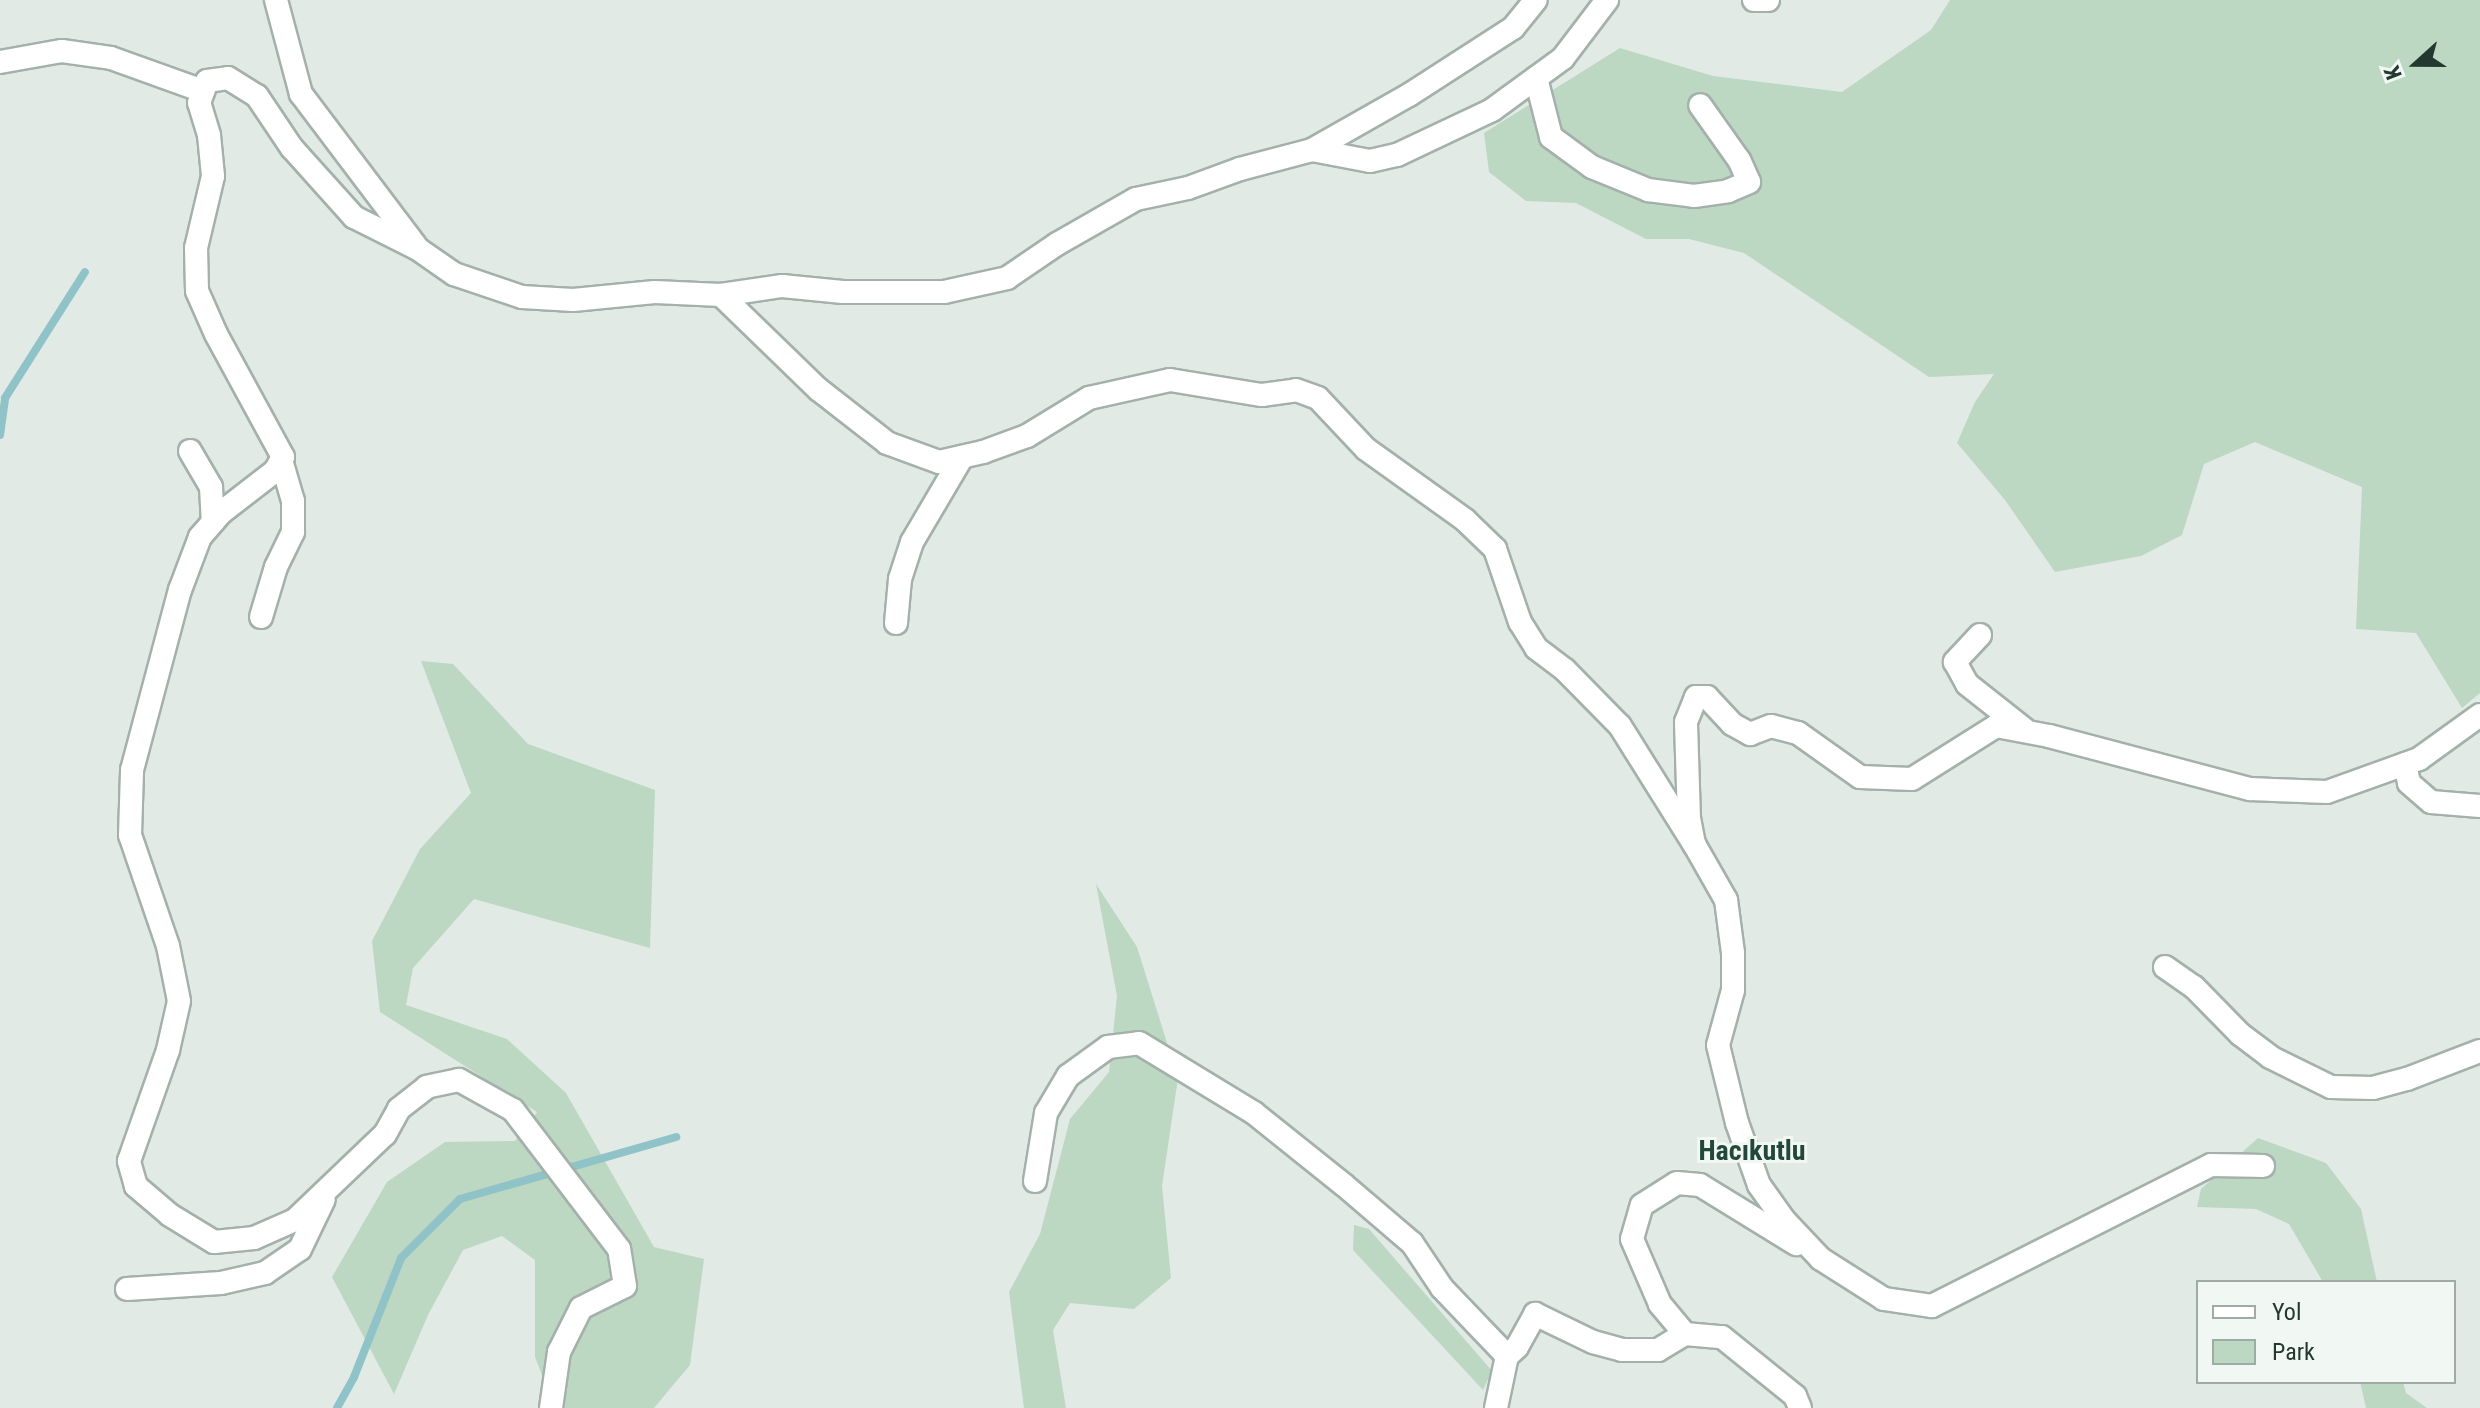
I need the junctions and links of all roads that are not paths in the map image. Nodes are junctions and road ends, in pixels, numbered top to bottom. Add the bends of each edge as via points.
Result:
1 (276, 0) edge
2 (1536, 0) edge
3 (1607, 0) edge
4 (1754, 0) edge
5 (1768, 0) edge
6 (0, 62) edge
7 (1536, 78) junction
8 (203, 91) junction
9 (1700, 105) dead end
10 (1312, 150) junction
11 (418, 249) junction
12 (721, 295) junction
13 (190, 451) dead end
14 (962, 457) junction
15 (281, 460) junction
16 (213, 522) junction
17 (261, 617) dead end
18 (896, 623) dead end
19 (1980, 635) dead end
20 (2480, 715) edge
21 (2028, 732) junction
22 (2405, 764) junction
23 (2480, 806) edge
24 (1694, 844) junction
25 (2165, 967) dead end
26 (2480, 1051) edge
27 (2263, 1166) dead end
28 (1035, 1181) dead end
29 (330, 1187) junction
30 (1821, 1259) junction
31 (127, 1289) dead end
32 (1685, 1334) junction
33 (1507, 1356) junction
34 (551, 1408) edge
35 (1496, 1408) edge
36 (1800, 1408) edge

1 - 11 street via 301,94
2 - 10 street via 1513,28
3 - 7 street via 1563,58
4 - 5 street
6 - 8 street via 62,51 99,56
7 - 9 street via 1551,137 1592,167 1648,190 1694,196 1749,182
7 - 10 street via 1492,110 1397,155 1370,161
8 - 11 street via 207,81 228,78 257,96 292,148 354,217
8 - 15 street via 199,103 213,176 196,248 197,291
10 - 12 street via 1136,199 1007,278 944,292 782,286
11 - 12 street via 454,274 522,297
12 - 14 street via 818,389 887,443 939,462
13 - 16 street via 211,487
14 - 18 street via 912,542 900,579
14 - 24 street via 1027,436 1089,398 1170,380 1262,395 1296,390 1318,398 1366,449 1465,520 1495,549 1520,622 1536,648 1620,726
15 - 16 street via 275,471
15 - 17 street via 293,501 293,532
16 - 29 street via 200,537 180,590 132,770 130,835 168,946 179,1001 168,1050 129,1161 136,1186 214,1242 254,1238 295,1220
19 - 21 street via 1955,662 1967,684
20 - 22 street
21 - 22 street via 2250,789 2327,792
21 - 24 street via 1996,726 1912,779 1860,777 1798,733 1771,726 1750,734 1732,724 1707,697 1696,697 1686,722 1685,784
22 - 23 street via 2409,783 2431,802
24 - 30 street via 1726,900 1733,990 1718,1045 1737,1123 1759,1185
25 - 26 street via 2270,1057 2331,1087 2384,1085
27 - 30 street via 2211,1165 1932,1306 1884,1299
28 - 33 street via 1046,1113 1068,1076 1108,1047 1139,1043 1254,1113 1344,1185 1412,1243 1442,1288
29 - 31 street via 300,1249 265,1273 221,1283
29 - 34 street via 385,1134 399,1109 427,1087 459,1080 513,1110 619,1249 625,1286 581,1308 559,1352
30 - 32 street via 1700,1185 1677,1183 1642,1205 1632,1239 1660,1304
32 - 33 street via 1658,1350 1622,1350 1535,1314
32 - 36 street via 1722,1337 1795,1396
33 - 35 street

